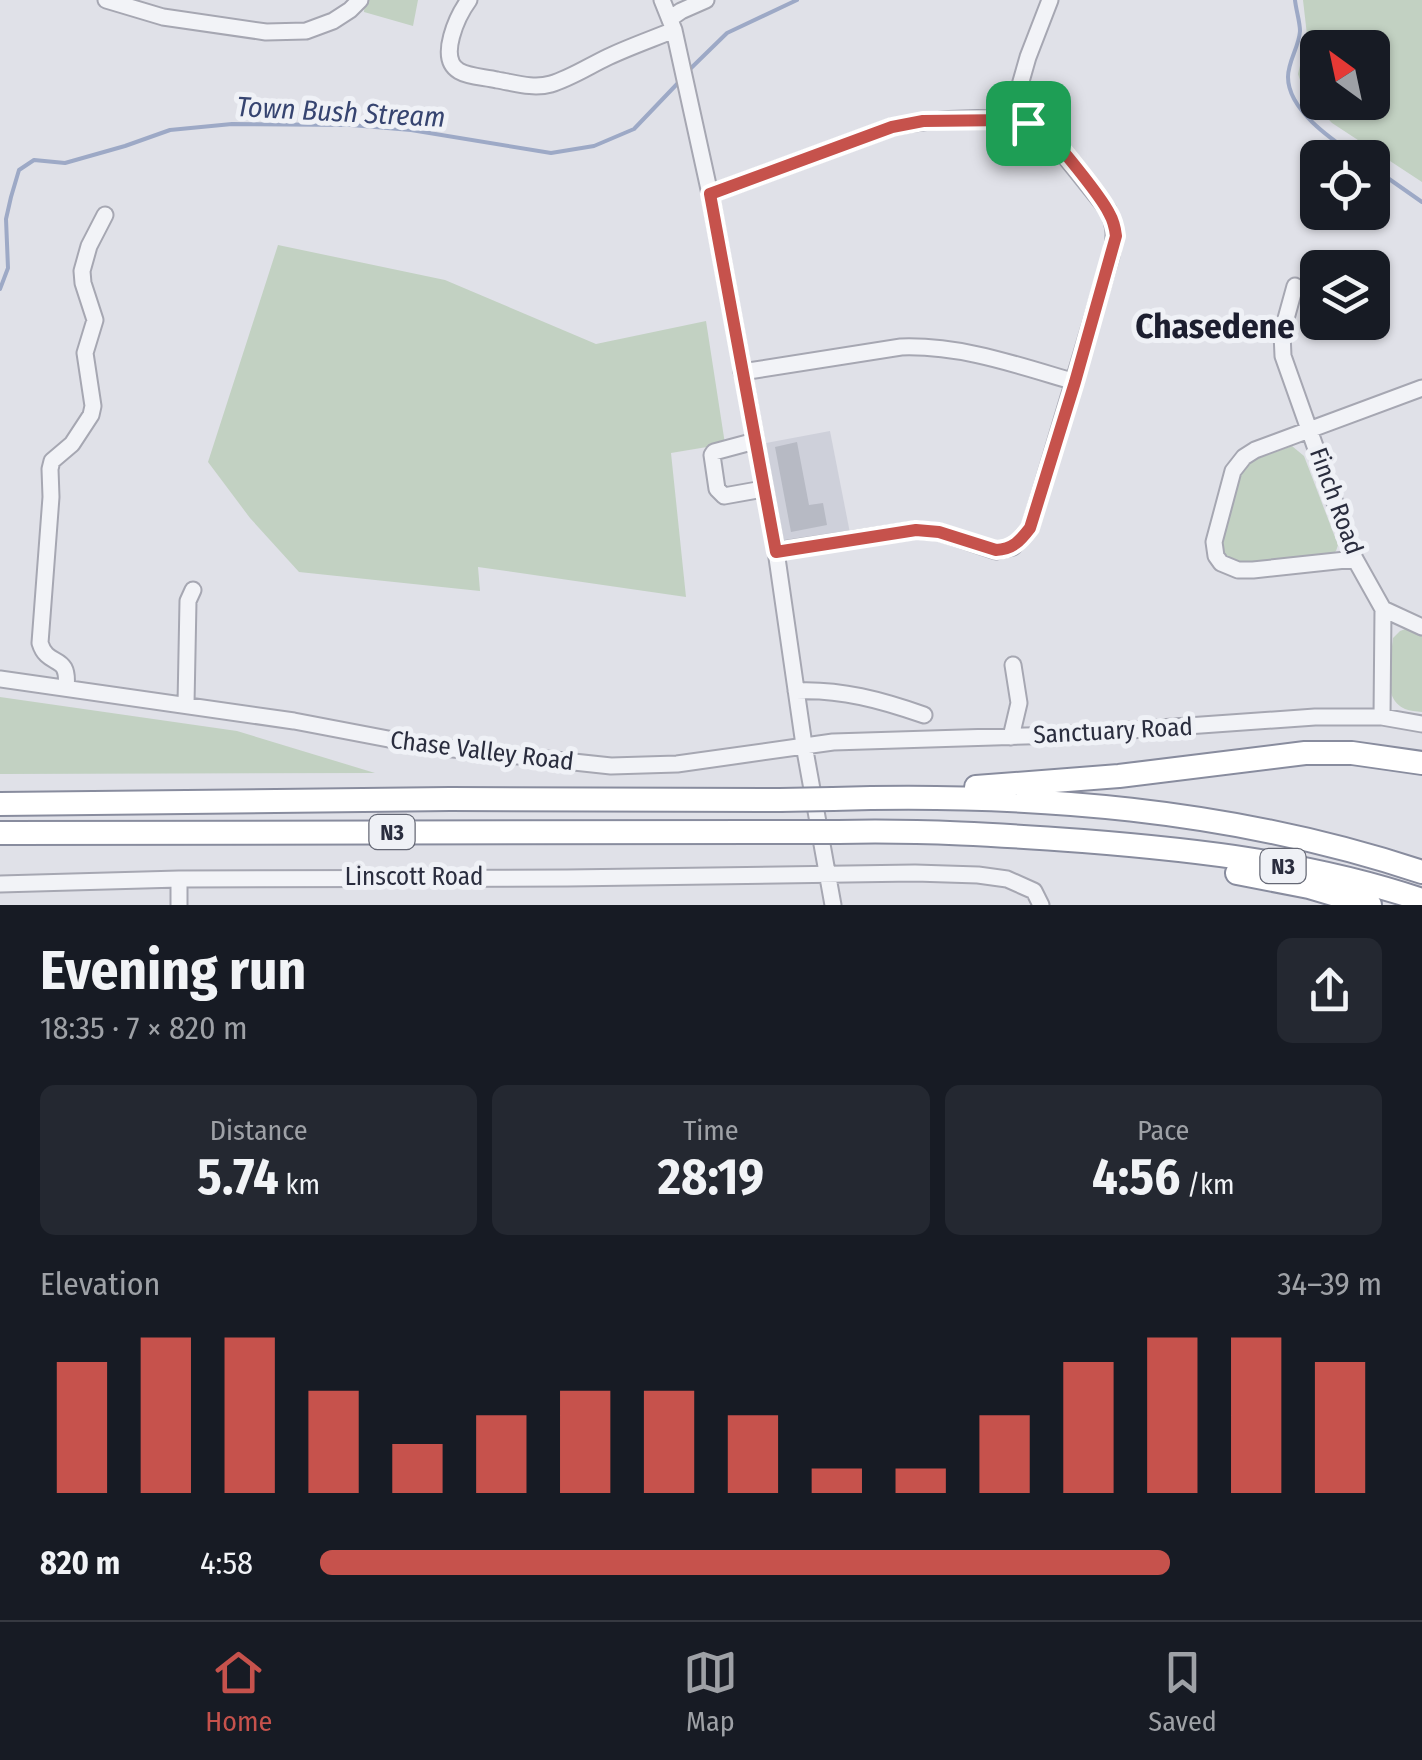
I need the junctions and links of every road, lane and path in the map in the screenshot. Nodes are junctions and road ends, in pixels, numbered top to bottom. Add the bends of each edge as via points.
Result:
1 (106, 0) edge
2 (360, 0) edge
3 (469, 0) edge
4 (662, 0) edge
5 (706, 0) edge
6 (1050, 0) edge
7 (672, 24) junction
8 (1010, 120) junction
9 (710, 194) junction
10 (105, 215) dead end
11 (1295, 286) dead end
12 (742, 372) junction
13 (1075, 382) junction
14 (1422, 388) edge
15 (1309, 430) junction
16 (754, 441) junction
17 (763, 489) junction
18 (776, 552) junction
19 (1356, 559) junction
20 (193, 590) dead end
21 (1383, 609) junction
22 (1422, 627) edge
23 (1013, 666) dead end
24 (0, 679) edge
25 (66, 688) junction
26 (796, 691) junction
27 (186, 704) junction
28 (924, 715) dead end
29 (1382, 717) junction
30 (1422, 724) edge
31 (1011, 737) junction
32 (804, 745) junction
33 (1422, 763) edge
34 (864, 798) junction
35 (0, 804) edge
36 (0, 833) edge
37 (1142, 846) junction
38 (1422, 872) edge
39 (828, 875) junction
40 (179, 878) junction
41 (0, 884) edge
42 (1422, 900) edge
43 (179, 905) edge
44 (833, 905) edge
45 (1041, 905) edge
46 (1370, 905) edge

1 - 2 street via 163,18 266,32 306,31
3 - 7 street via 449,46 452,65 534,87 569,77
4 - 7 street
5 - 7 street via 680,11
6 - 8 street
7 - 9 street
8 - 9 street via 892,127
8 - 13 street via 1043,130 1114,223 1116,236
9 - 12 street
10 - 25 street via 82,271 95,320 84,353 93,406 50,469 40,643 45,655 65,667
11 - 15 street, Finch Road via 1282,346
12 - 13 street via 927,346
12 - 16 street
13 - 18 street via 1030,528 1012,547 996,550 916,530
14 - 15 street
15 - 19 street, Finch Road
15 - 19 street via 1254,450 1238,464 1214,542 1216,556 1238,570
16 - 17 street
16 - 17 street via 714,452 717,488 724,496
17 - 18 street
18 - 26 street
19 - 21 street, Finch Road
20 - 27 street
21 - 22 street
21 - 29 street, Finch Road
23 - 31 street via 1019,703
24 - 25 street, Chase Valley Road
25 - 27 street, Chase Valley Road
26 - 28 street via 848,692
26 - 32 street
27 - 32 street, Chase Valley Road via 425,746 611,766
29 - 30 street, Sanctuary Road
29 - 31 street, Sanctuary Road
31 - 32 street, Sanctuary Road
32 - 39 street
33 - 34 highway via 1305,753
34 - 35 highway, N3, bridge
34 - 38 highway, N3 via 1056,802 1171,814 1307,840
36 - 37 highway, N3, bridge via 895,831
37 - 42 highway, N3 via 1306,870
37 - 46 highway
39 - 40 street, Linscott Road
39 - 44 street
39 - 45 street, Linscott Road via 1007,879 1034,891
40 - 41 street, Linscott Road
40 - 43 street

